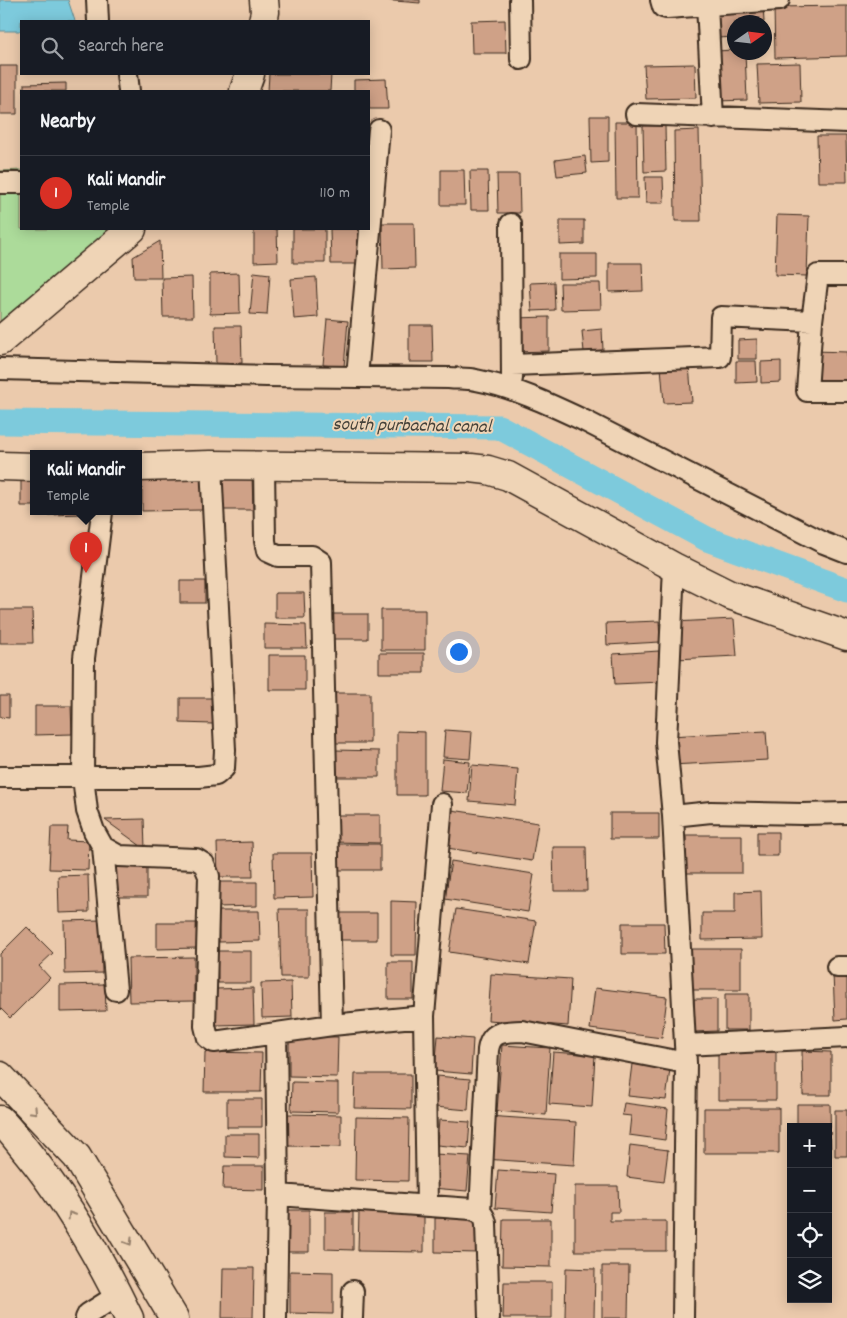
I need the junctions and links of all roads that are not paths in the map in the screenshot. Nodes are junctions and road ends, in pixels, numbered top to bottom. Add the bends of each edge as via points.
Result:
1 (97, 0) edge
2 (264, 0) edge
3 (520, 0) edge
4 (661, 0) edge
5 (779, 0) edge
6 (706, 5) junction
7 (98, 20) edge
8 (263, 20) edge
9 (521, 59) dead end
10 (127, 75) edge
11 (250, 75) edge
12 (129, 90) edge
13 (244, 90) edge
14 (636, 114) dead end
15 (713, 118) junction
16 (847, 122) edge
17 (379, 130) dead end
18 (372, 180) edge
19 (0, 183) edge
20 (20, 183) edge
21 (370, 206) edge
22 (511, 224) dead end
23 (131, 230) edge
24 (368, 230) edge
25 (847, 275) edge
26 (812, 321) junction
27 (0, 341) edge
28 (512, 365) junction
29 (0, 369) edge
30 (357, 377) junction
31 (512, 391) junction
32 (847, 392) edge
33 (211, 465) junction
34 (264, 465) junction
35 (0, 466) edge
36 (30, 467) edge
37 (142, 467) edge
38 (102, 515) edge
39 (847, 552) edge
40 (674, 568) junction
41 (847, 636) edge
42 (0, 777) edge
43 (83, 777) junction
44 (442, 804) dead end
45 (847, 813) edge
46 (673, 816) junction
47 (103, 847) junction
48 (116, 990) dead end
49 (424, 1016) junction
50 (332, 1025) junction
51 (276, 1033) junction
52 (847, 1037) edge
53 (686, 1054) junction
54 (0, 1076) edge
55 (0, 1120) edge
56 (278, 1195) junction
57 (427, 1206) junction
58 (480, 1212) junction
59 (353, 1291) dead end
60 (124, 1307) edge
61 (86, 1318) edge
62 (174, 1318) edge
63 (276, 1318) edge
64 (352, 1318) edge
65 (489, 1318) edge
66 (683, 1318) edge

1 - 7 street
2 - 8 street
3 - 9 street
4 - 6 street via 663,7 667,8
5 - 6 street
6 - 15 street
10 - 12 street
11 - 13 street
14 - 15 street
15 - 16 street
17 - 18 street
18 - 21 street
19 - 20 street
22 - 28 street
23 - 27 street
24 - 30 street
25 - 26 street via 818,274
26 - 28 street via 721,316 720,357
26 - 32 street via 807,391
28 - 31 street
29 - 30 street
30 - 31 street via 475,380
31 - 39 street via 583,420
33 - 34 street
33 - 37 street
33 - 43 street via 224,768 216,776
34 - 40 street via 488,470 508,476
34 - 50 street via 267,551 278,556 312,556 320,562
35 - 36 street
38 - 43 street via 84,658
40 - 41 street via 737,598
40 - 46 street via 666,742
42 - 43 street
43 - 47 street via 87,810
44 - 49 street
45 - 46 street via 711,812
46 - 53 street
47 - 48 street
47 - 51 street via 119,856 196,859 204,864 209,876 205,1026 208,1038 214,1042
49 - 50 street
49 - 57 street
50 - 51 street
51 - 56 street
52 - 53 street
53 - 58 street via 522,1031 496,1034 490,1040 488,1050
53 - 66 street
54 -> 62 street via 77,1157
60 -> 55 street via 43,1171
56 - 57 street
56 - 63 street
57 - 58 street
58 - 65 street via 486,1223
59 - 64 street
60 - 61 street via 88,1314

